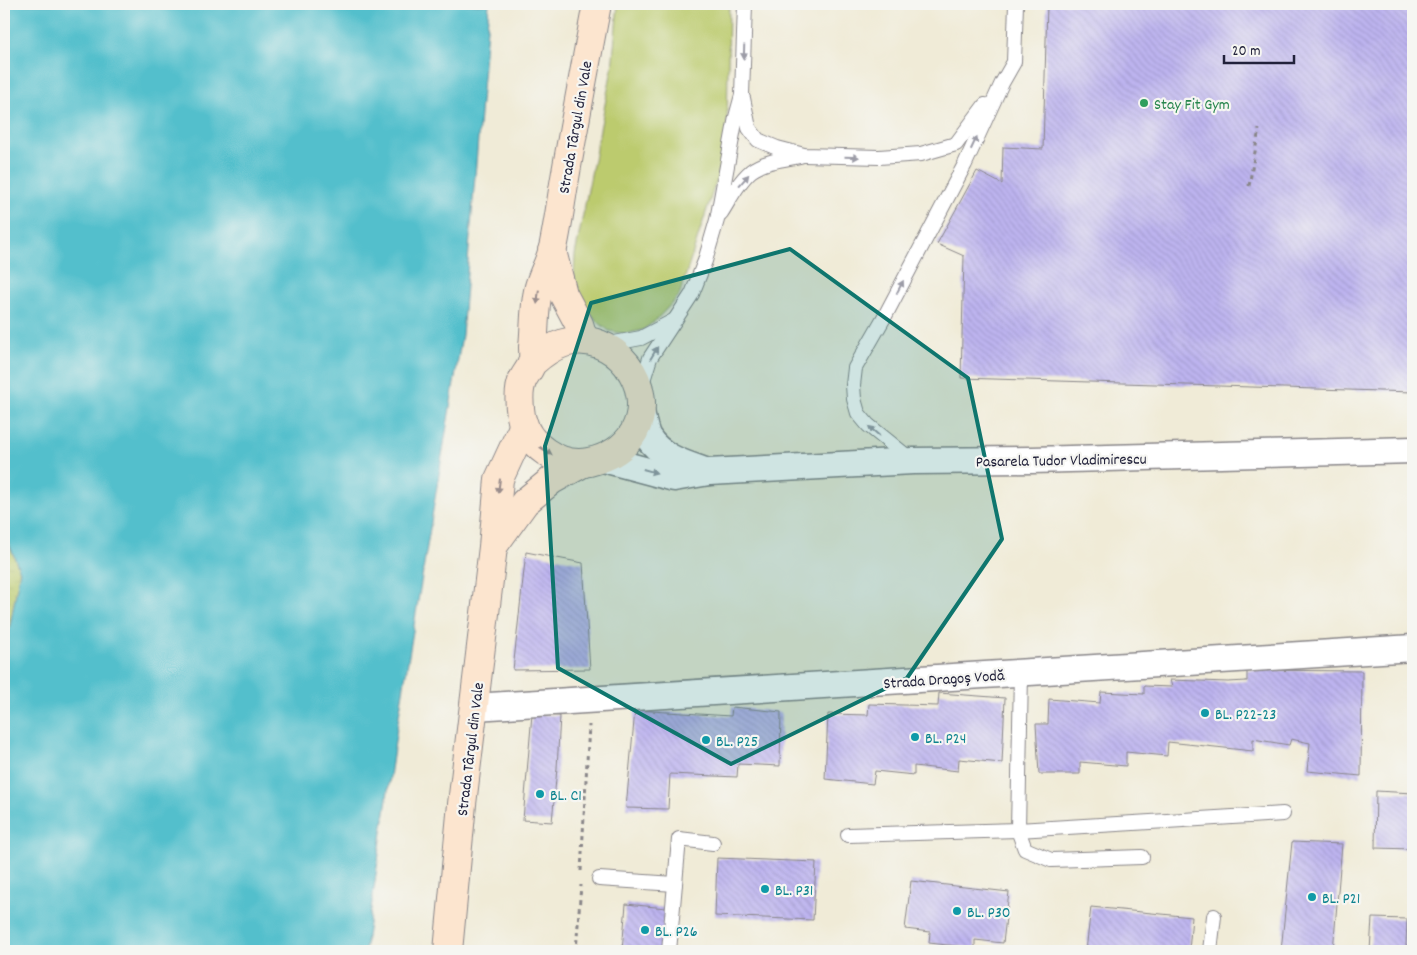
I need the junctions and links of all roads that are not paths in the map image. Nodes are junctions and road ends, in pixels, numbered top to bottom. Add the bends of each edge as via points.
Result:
1 (597, 4) edge
2 (745, 4) edge
3 (1016, 4) edge
4 (1002, 83) junction
5 (742, 95) junction
6 (804, 155) junction
7 (717, 220) junction
8 (552, 251) junction
9 (676, 320) junction
10 (594, 343) junction
11 (532, 363) junction
12 (640, 400) junction
13 (524, 425) junction
14 (1413, 450) edge
15 (593, 461) junction
16 (913, 461) junction
17 (709, 472) junction
18 (493, 546) junction
19 (1413, 648) edge
20 (1021, 673) junction
21 (474, 707) junction
22 (1284, 814) dead end
23 (1018, 830) junction
24 (848, 835) dead end
25 (713, 843) dead end
26 (1142, 857) dead end
27 (599, 879) dead end
28 (675, 884) junction
29 (1214, 916) dead end
30 (448, 951) edge
31 (669, 951) edge
32 (1210, 951) edge

1 - 8 street, Strada Târgul din Vale
2 -> 5 lane
3 - 4 lane via 1014,62
6 -> 4 lane via 879,158 921,154 956,144
16 -> 4 lane via 868,425 858,412 853,385 855,368 960,172
5 - 6 lane via 749,128 758,140
5 - 7 lane
7 -> 6 lane via 734,191 752,171 769,163
7 - 9 lane via 692,294
8 - 10 street, Strada Târgul din Vale via 564,294 579,324
8 -> 11 street, Strada Târgul din Vale via 538,292
9 - 10 lane via 641,338
12 -> 9 lane via 650,358
10 - 11 street, Strada Târgul din Vale via 564,342 547,350
10 - 12 street via 620,355 632,370
11 - 13 street, Strada Târgul din Vale via 523,380 519,399
12 - 15 street, Strada Târgul din Vale via 634,431 621,448
12 - 17 street, Pasarela Tudor Vladimirescu via 648,436 661,452
13 -> 15 street, Strada Târgul din Vale via 529,436 543,450 562,460
13 -> 18 street, Strada Târgul din Vale via 499,480
14 - 16 street, Pasarela Tudor Vladimirescu
15 -> 17 street, Pasarela Tudor Vladimirescu via 674,478
15 - 18 street, Strada Târgul din Vale via 552,480 525,502
16 - 17 street, Pasarela Tudor Vladimirescu
18 - 21 street, Strada Târgul din Vale
19 - 20 street, Strada Dragoș Vodă
20 - 21 street, Strada Dragoș Vodă
20 - 23 lane
21 - 30 street, Strada Târgul din Vale
22 - 23 lane
23 - 24 lane
23 - 26 lane via 1025,849 1051,860
25 - 28 lane via 679,839
27 - 28 lane
28 - 31 lane
29 - 32 lane

